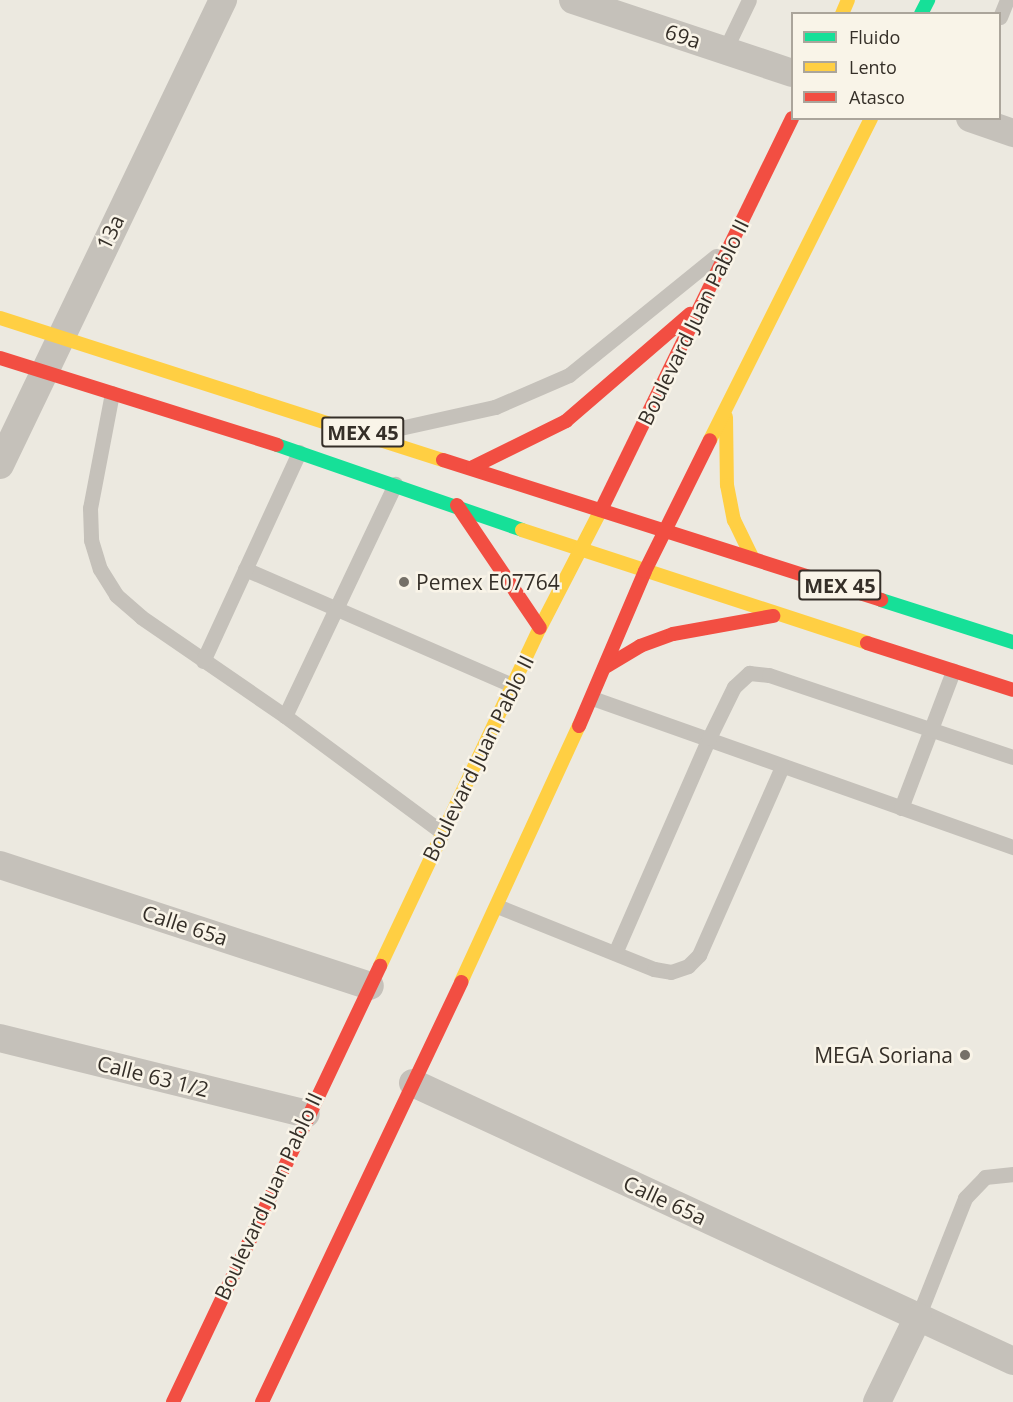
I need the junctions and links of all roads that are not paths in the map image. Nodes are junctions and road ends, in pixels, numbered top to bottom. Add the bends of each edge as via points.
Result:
1 (223, 0) edge
2 (573, 0) edge
3 (749, 0) edge
4 (724, 50) junction
5 (791, 73) edge
6 (791, 120) edge
7 (869, 120) edge
8 (976, 120) edge
9 (1013, 133) edge
10 (732, 242) junction
11 (702, 303) junction
12 (0, 318) edge
13 (59, 337) junction
14 (0, 358) edge
15 (43, 372) junction
16 (112, 393) junction
17 (727, 408) junction
18 (370, 435) junction
19 (299, 452) junction
20 (0, 465) edge
21 (473, 467) junction
22 (395, 484) junction
23 (457, 505) junction
24 (600, 508) junction
25 (666, 529) junction
26 (579, 550) junction
27 (752, 557) junction
28 (245, 569) junction
29 (645, 571) junction
30 (336, 609) junction
31 (780, 615) junction
32 (540, 628) junction
33 (1013, 642) edge
34 (203, 661) junction
35 (608, 666) junction
36 (953, 671) junction
37 (514, 686) junction
38 (1013, 690) edge
39 (592, 698) junction
40 (285, 716) junction
41 (932, 730) junction
42 (709, 738) junction
43 (1013, 758) edge
44 (782, 767) junction
45 (901, 808) junction
46 (443, 833) junction
47 (1013, 847) edge
48 (0, 865) edge
49 (497, 906) junction
50 (615, 953) junction
51 (370, 986) junction
52 (0, 1038) edge
53 (413, 1083) junction
54 (306, 1114) junction
55 (1013, 1174) edge
56 (918, 1317) junction
57 (1013, 1361) edge
58 (172, 1402) edge
59 (262, 1402) edge
60 (877, 1402) edge

1 - 13 street, 13a
2 - 4 street, 69a
3 - 4 lane
4 - 5 street, 69a
6 - 10 main road, Boulevard Juan Pablo II
7 - 17 main road
8 - 9 street
10 - 11 main road, Boulevard Juan Pablo II
10 - 18 lane via 656,308 569,375 495,407
11 - 21 main road via 566,421
11 - 24 main road, Boulevard Juan Pablo II
12 - 13 main road, MEX 45
13 - 15 street, 13a
13 - 18 main road, MEX 45
14 - 15 main road, MEX 45
15 - 16 main road, MEX 45
15 - 20 street, 13a
16 - 19 main road, MEX 45
16 - 34 lane via 90,508 91,540 100,568 116,595
17 - 25 main road
17 - 27 main road via 727,485 734,520
18 - 21 main road, MEX 45
19 - 22 main road, MEX 45
19 - 28 lane
21 - 24 main road, MEX 45
22 - 23 main road, MEX 45
22 - 30 lane
23 - 26 main road, MEX 45
23 - 32 main road
24 - 25 main road, MEX 45
24 - 26 main road, Boulevard Juan Pablo II
25 - 27 main road, MEX 45
25 - 29 main road
26 - 29 main road, MEX 45
26 - 32 main road, Boulevard Juan Pablo II
27 - 33 main road, MEX 45
28 - 30 lane
28 - 34 lane
29 - 31 main road, MEX 45
29 - 35 main road
30 - 37 lane
30 - 40 lane
31 - 35 main road via 674,634 640,646
31 - 36 main road, MEX 45
32 - 37 main road, Boulevard Juan Pablo II
34 - 40 lane
35 - 39 main road
36 - 38 main road, MEX 45
36 - 41 lane
37 - 46 main road, Boulevard Juan Pablo II
39 - 42 lane
39 - 49 main road
40 - 46 lane
41 - 42 lane via 769,675 749,673 734,687
41 - 43 lane
41 - 45 lane
42 - 44 lane
42 - 50 lane
44 - 45 lane
44 - 50 lane via 699,955 688,966 671,972
45 - 47 lane
46 - 51 main road, Boulevard Juan Pablo II
48 - 51 street, Calle 65a
49 - 50 lane
49 - 53 main road
51 - 54 main road, Boulevard Juan Pablo II
52 - 54 street, Calle 63 1/2
53 - 56 street, Calle 65a
53 - 59 main road
54 - 58 main road, Boulevard Juan Pablo II
55 - 56 lane via 985,1177 965,1198
56 - 57 street, Calle 65a
56 - 60 street

